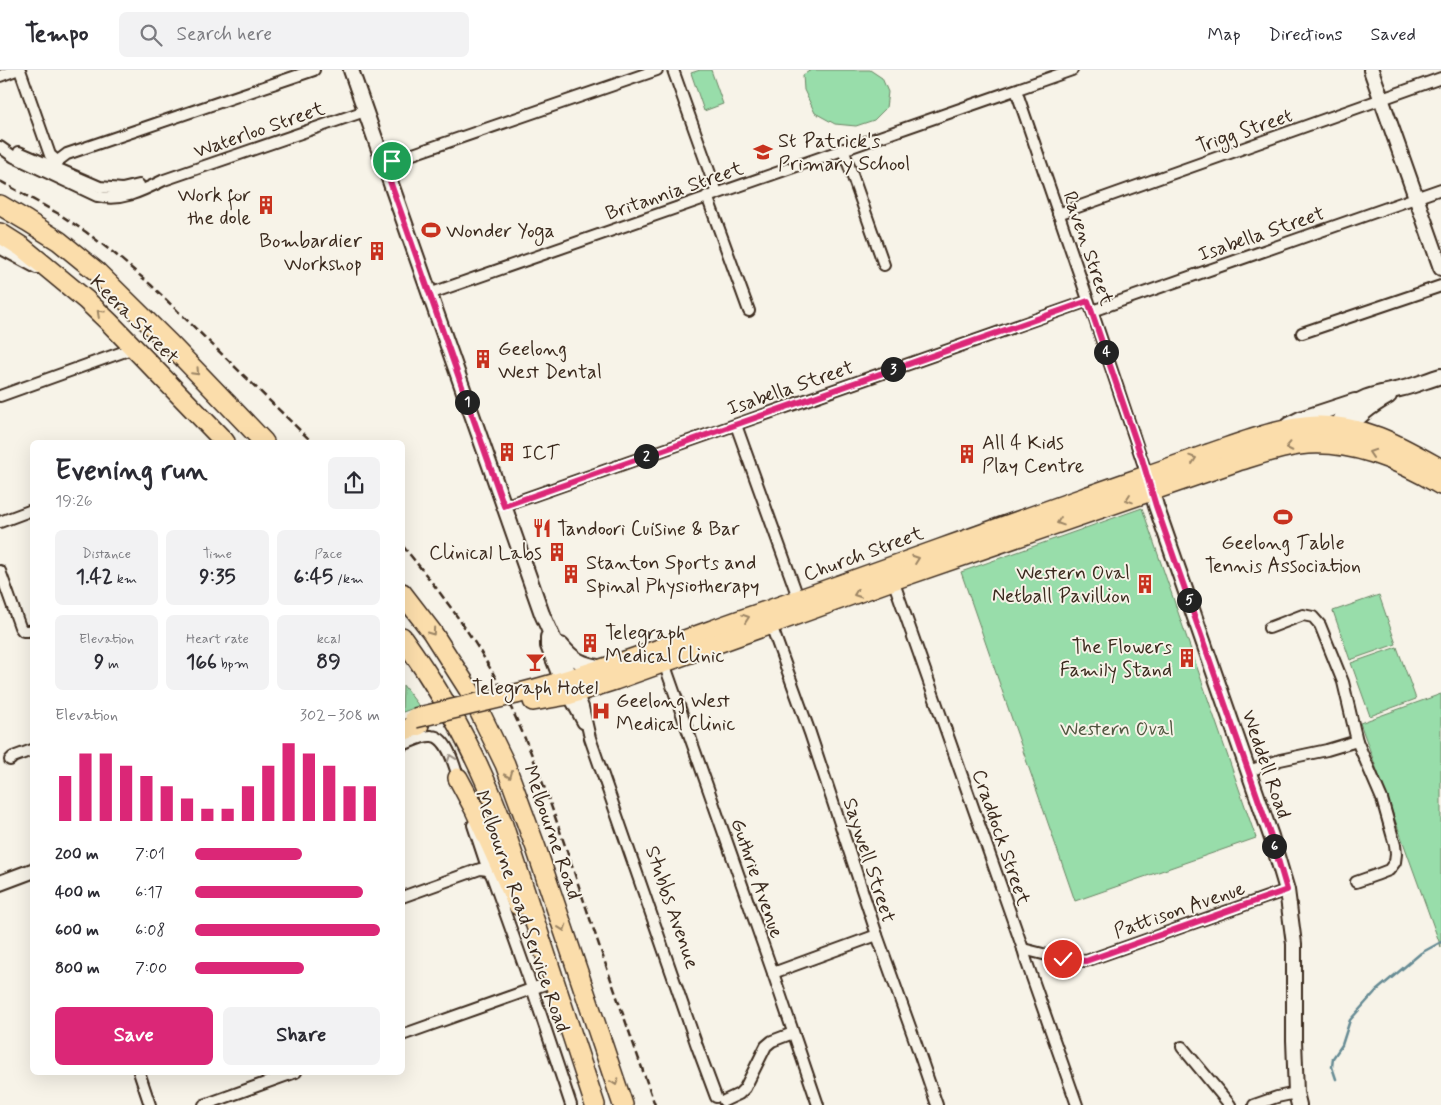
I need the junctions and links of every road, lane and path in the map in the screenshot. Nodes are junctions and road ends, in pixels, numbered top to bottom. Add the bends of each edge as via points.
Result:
1 (16, 70) edge
2 (20, 70) edge
3 (314, 70) edge
4 (351, 70) edge
5 (657, 70) edge
6 (673, 70) edge
7 (1072, 70) edge
8 (1371, 70) edge
9 (0, 76) edge
10 (1439, 76) edge
11 (1016, 90) junction
12 (1381, 100) junction
13 (365, 111) junction
14 (0, 146) edge
15 (843, 149) junction
16 (384, 164) junction
17 (55, 168) junction
18 (1441, 188) edge
19 (712, 194) junction
20 (1416, 197) junction
21 (0, 205) edge
22 (1058, 214) junction
23 (0, 217) edge
24 (0, 233) edge
25 (0, 246) edge
26 (884, 266) dead end
27 (1441, 268) edge
28 (54, 274) junction
29 (1441, 286) edge
30 (429, 294) junction
31 (1088, 301) junction
32 (749, 311) dead end
33 (1092, 311) junction
34 (138, 312) junction
35 (1302, 333) dead end
36 (134, 348) junction
37 (1441, 376) edge
38 (1401, 389) junction
39 (0, 396) edge
40 (1360, 399) junction
41 (1379, 402) junction
42 (736, 425) junction
43 (1280, 431) junction
44 (1341, 433) junction
45 (1377, 436) junction
46 (221, 440) edge
47 (262, 440) edge
48 (1441, 469) edge
49 (1149, 483) junction
50 (1441, 485) edge
51 (504, 506) junction
52 (30, 511) edge
53 (0, 522) edge
54 (0, 571) edge
55 (893, 580) junction
56 (405, 597) edge
57 (799, 600) junction
58 (770, 625) junction
59 (1269, 628) dead end
60 (548, 629) junction
61 (28, 630) edge
62 (405, 641) edge
63 (405, 655) edge
64 (664, 663) junction
65 (603, 668) junction
66 (569, 687) junction
67 (439, 692) junction
68 (415, 726) edge
69 (1357, 741) junction
70 (405, 744) edge
71 (30, 751) edge
72 (10, 760) dead end
73 (1248, 771) junction
74 (458, 778) junction
75 (488, 870) junction
76 (30, 872) edge
77 (1356, 882) dead end
78 (1, 883) edge
79 (1287, 890) junction
80 (405, 895) edge
81 (877, 935) junction
82 (1024, 949) junction
83 (773, 973) junction
84 (554, 980) junction
85 (532, 988) junction
86 (793, 1033) junction
87 (405, 1034) edge
88 (1182, 1047) dead end
89 (140, 1075) edge
90 (288, 1075) edge
91 (1298, 1099) edge
92 (720, 1102) edge
93 (150, 1105) edge
94 (204, 1105) edge
95 (571, 1105) edge
96 (594, 1105) edge
97 (623, 1105) edge
98 (818, 1105) edge
99 (937, 1105) edge
100 (1077, 1105) edge
101 (1230, 1105) edge
102 (1254, 1105) edge

1 - 9 street
2 - 17 street
3 - 17 street via 67,154
4 - 13 street
5 - 16 street
6 - 19 street
7 - 11 street, Britannia Street
8 - 12 street
10 - 12 street, Trigg Street
11 - 15 street, Britannia Street
11 - 22 street, Raven Street
12 - 20 street
12 - 22 street, Trigg Street
13 - 16 street
13 - 17 street, Waterloo Street via 164,180 140,192 117,194
14 - 17 street
15 - 19 street, Britannia Street
15 - 26 street
16 - 30 street
18 - 20 street, Isabella Street
19 - 30 street, Britannia Street
19 - 32 street
20 - 27 street
20 - 33 street, Isabella Street
21 - 34 highway via 59,241
22 - 31 street, Raven Street
23 - 34 highway via 46,243
24 - 28 highway
25 - 28 street, Keera Street
36 -> 28 highway, Keera Street via 86,300
29 - 35 street
30 - 51 street
31 - 33 street, Raven Street
31 - 42 street, Isabella Street
33 - 49 street, Raven Street
34 -> 47 highway, Keera Street
36 - 39 street
36 - 46 highway, Keera Street
37 - 38 street
38 - 40 street
38 - 41 street
40 - 43 street via 1300,419
40 - 44 street via 1342,416
41 - 44 street
41 - 45 street via 1370,418
42 - 51 street, Isabella Street
42 - 57 street
43 - 44 highway, Church Street via 1307,426
49 -> 43 highway, Church Street via 1244,441
44 - 45 highway via 1359,430
44 -> 49 highway, Church Street
50 -> 44 highway via 1406,466 1364,450
45 - 48 highway
49 -> 55 highway, Church Street
57 -> 49 highway, Church Street
49 - 73 street, Weddell Road
51 - 60 street
52 - 53 street
54 - 61 street via 20,627
55 -> 58 highway, Church Street
55 - 82 street, Craddock Street
56 -> 97 highway, Melbourne Road via 469,690 505,764
65 -> 57 highway, Church Street
58 - 64 highway, Church Street
58 - 81 street, Saywell Street
59 - 69 street via 1303,615 1313,617 1320,625 1343,682
60 - 65 street via 576,660
60 - 66 street via 548,646
62 - 67 highway
63 - 67 highway
64 - 66 highway, Church Street
64 - 83 street, Guthrie Avenue
65 - 66 highway, Church Street
66 - 68 highway, Church Street
66 - 92 street, Stubbs Avenue via 583,707 588,730 697,1046
67 - 84 highway via 490,789
68 - 70 street via 426,737
74 -> 68 street, Melbourne Road Service Road via 441,738
69 - 73 street
69 - 77 street via 1382,799 1396,854 1389,870
71 - 72 street
73 - 79 street, Weddell Road
74 - 75 street, Melbourne Road Service Road
74 - 84 highway via 526,927
75 - 80 street via 480,869
75 - 85 street, Melbourne Road Service Road
76 - 78 street
79 - 82 street, Pattison Avenue via 1086,961
79 - 91 street, Weddell Road via 1294,944
81 - 83 street
81 - 99 street, Saywell Street
82 - 100 street, Craddock Street
83 - 86 street, Guthrie Avenue
84 - 85 street
84 - 96 highway
85 - 87 street
85 - 95 street, Melbourne Road Service Road
86 - 92 street via 766,1046 745,1088
86 - 98 street, Guthrie Avenue
88 - 101 street
89 - 93 street
90 - 94 street
91 - 102 street via 1277,1097

